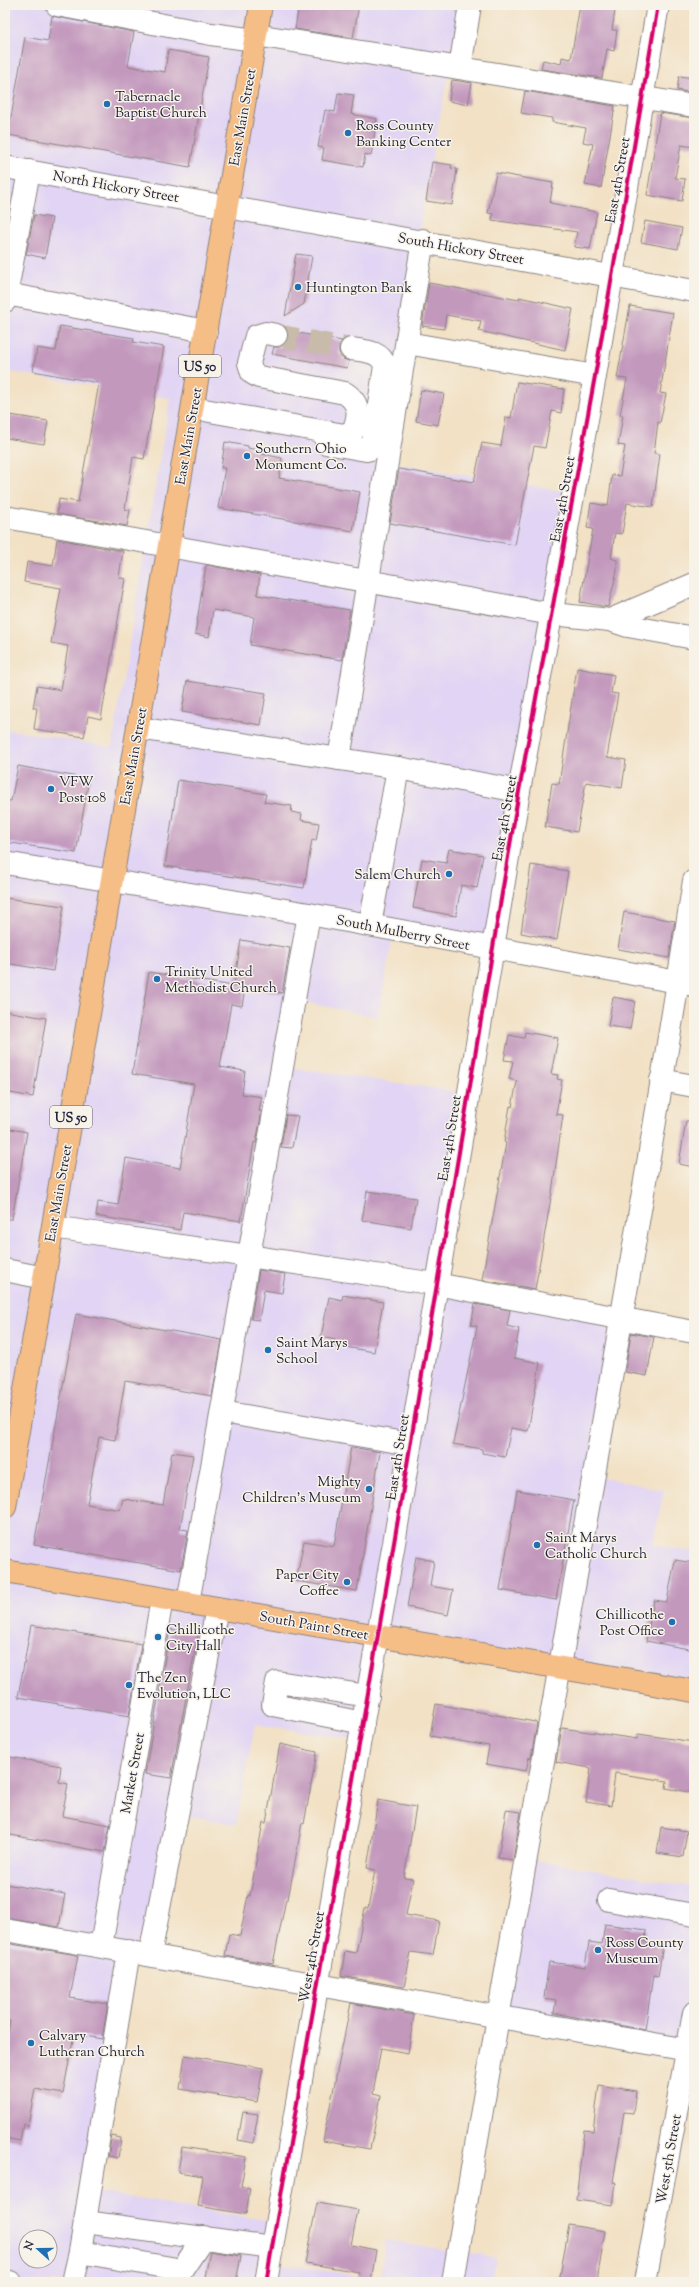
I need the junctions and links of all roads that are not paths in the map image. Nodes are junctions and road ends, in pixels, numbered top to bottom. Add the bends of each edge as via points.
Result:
1 (57, 5) edge
2 (261, 5) edge
3 (470, 5) edge
4 (658, 5) edge
5 (256, 37) junction
6 (460, 68) junction
7 (643, 99) junction
8 (694, 106) edge
9 (5, 167) edge
10 (29, 171) junction
11 (227, 206) junction
12 (423, 240) junction
13 (612, 276) junction
14 (694, 290) edge
15 (6, 298) edge
16 (206, 331) junction
17 (276, 335) tunnel mouth
18 (407, 343) junction
19 (351, 348) tunnel mouth
20 (595, 376) junction
21 (191, 414) junction
22 (5, 517) edge
23 (169, 546) junction
24 (368, 581) junction
25 (694, 584) edge
26 (552, 614) junction
27 (610, 620) junction
28 (694, 638) edge
29 (138, 728) junction
30 (338, 759) junction
31 (398, 768) junction
32 (519, 791) junction
33 (5, 863) edge
34 (694, 881) edge
35 (111, 882) junction
36 (309, 914) junction
37 (370, 925) junction
38 (493, 948) junction
39 (686, 983) edge
40 (661, 1080) junction
41 (694, 1086) edge
42 (53, 1227) junction
43 (249, 1256) junction
44 (5, 1270) edge
45 (44, 1278) junction
46 (436, 1284) junction
47 (620, 1318) junction
48 (694, 1332) edge
49 (222, 1412) junction
50 (410, 1444) junction
51 (5, 1507) edge
52 (5, 1571) edge
53 (162, 1599) junction
54 (188, 1603) junction
55 (217, 1608) junction
56 (378, 1636) junction
57 (559, 1668) junction
58 (694, 1691) edge
59 (368, 1696) junction
60 (363, 1723) junction
61 (609, 1900) dead end
62 (694, 1915) edge
63 (5, 1930) edge
64 (101, 1946) junction
65 (129, 1951) junction
66 (150, 1955) junction
67 (318, 1984) junction
68 (694, 2013) edge
69 (497, 2016) junction
70 (691, 2050) edge
71 (85, 2222) junction
72 (204, 2237) junction
73 (272, 2246) junction
74 (80, 2252) junction
75 (5, 2281) edge
76 (10, 2282) edge
77 (73, 2282) edge
78 (266, 2282) edge
79 (453, 2282) edge
80 (645, 2282) edge

1 - 5 street via 210,34
2 - 5 main road, East Main Street / US 50
3 - 6 street
4 - 7 street, East 4th Street
5 - 6 street
5 - 11 main road, East Main Street / US 50
6 - 7 street
7 - 8 street
7 - 13 street, East 4th Street
9 - 10 street, North Hickory Street
10 - 11 street, North Hickory Street
10 - 15 street
11 - 12 street, South Hickory Street
11 - 16 main road, East Main Street / US 50
12 - 13 street, South Hickory Street
12 - 18 street
13 - 14 street, South Hickory Street
13 - 20 street, East 4th Street
15 - 16 street
16 - 21 main road, East Main Street / US 50
17 - 21 street via 266,333 256,336 249,363 252,373 259,377 346,393 356,402 359,409 353,431 344,435
18 - 20 street
18 - 24 street
19 - 21 street via 378,355 384,360 370,449
20 - 26 street, East 4th Street
21 - 23 main road, East Main Street / US 50
22 - 23 street
23 - 24 street
23 - 29 main road, East Main Street / US 50
24 - 26 street
24 - 30 street
25 - 27 street
26 - 27 street
26 - 32 street, East 4th Street
27 - 28 street via 628,626
29 - 30 street
29 - 35 main road, East Main Street / US 50
30 - 31 street
31 - 32 street
31 - 37 street
32 - 38 street, East 4th Street
33 - 35 street, South Mulberry Street
34 - 39 street
35 - 36 street, South Mulberry Street
35 - 42 main road, East Main Street / US 50
36 - 37 street, South Mulberry Street
36 - 43 street
37 - 38 street, South Mulberry Street
38 - 39 street, South Mulberry Street
38 - 46 street, East 4th Street
39 - 40 street
40 - 41 street
40 - 47 street
42 - 43 street
42 - 45 main road, East Main Street / US 50
43 - 46 street
43 - 49 street
44 - 45 street
45 - 51 main road, East Main Street / US 50
46 - 47 street
46 - 50 street, East 4th Street
47 - 48 street
47 - 57 street
49 - 50 street
49 - 54 street
50 - 56 street, East 4th Street
52 - 53 main road, South Paint Street
53 - 54 main road, South Paint Street
53 - 64 street, Market Street
54 - 55 main road, South Paint Street
55 - 56 main road, South Paint Street
55 - 66 street
56 - 57 main road, South Paint Street
56 - 59 street, West 4th Street
57 - 58 main road, South Paint Street
57 - 69 street
59 - 60 street, West 4th Street
59 - 60 street via 277,1682 273,1705
60 - 67 street, West 4th Street
61 - 62 street
63 - 64 street
64 - 65 street
65 - 66 street
65 - 71 street
66 - 67 street
67 - 69 street
67 - 73 street, West 4th Street
68 - 70 street, West 5th Street
69 - 70 street
69 - 79 street
70 - 80 street, West 5th Street
71 - 72 street
71 - 74 street
72 - 73 street
72 - 74 street via 182,2270
73 - 78 street, West 4th Street
74 - 77 street
75 - 76 street

